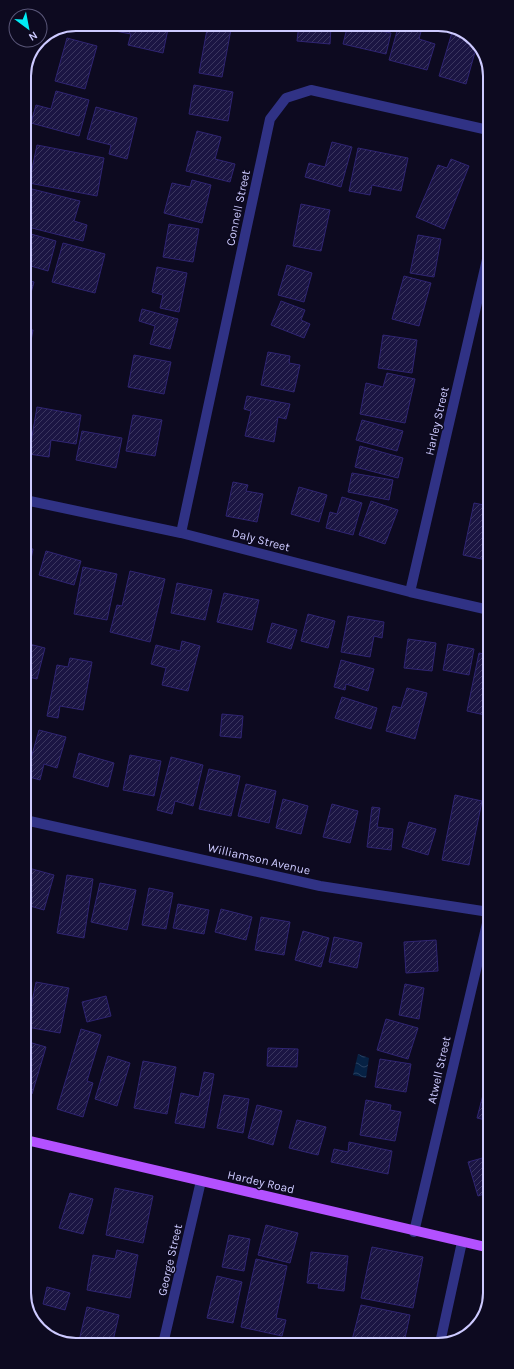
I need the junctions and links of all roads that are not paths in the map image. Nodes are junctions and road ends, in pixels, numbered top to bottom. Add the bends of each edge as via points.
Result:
1 (483, 129) edge
2 (483, 278) edge
3 (31, 501) edge
4 (181, 533) junction
5 (410, 592) junction
6 (483, 609) edge
7 (31, 821) edge
8 (483, 913) edge
9 (483, 939) edge
10 (31, 1141) edge
11 (201, 1181) junction
12 (414, 1232) junction
13 (462, 1242) junction
14 (483, 1246) edge
15 (164, 1338) edge
16 (441, 1338) edge

1 - 4 street, Connell Street via 310,90 286,98 270,119
2 - 5 street, Harley Street
3 - 4 street, Daly Street
4 - 5 street, Daly Street
5 - 6 street, Daly Street
7 - 8 street, Williamson Avenue via 320,886
9 - 12 street, Atwell Street
10 - 11 main road, Hardey Road
11 - 12 main road, Hardey Road
11 - 15 street, George Street
12 - 13 main road, Hardey Road
13 - 14 main road, Hardey Road
13 - 16 street

